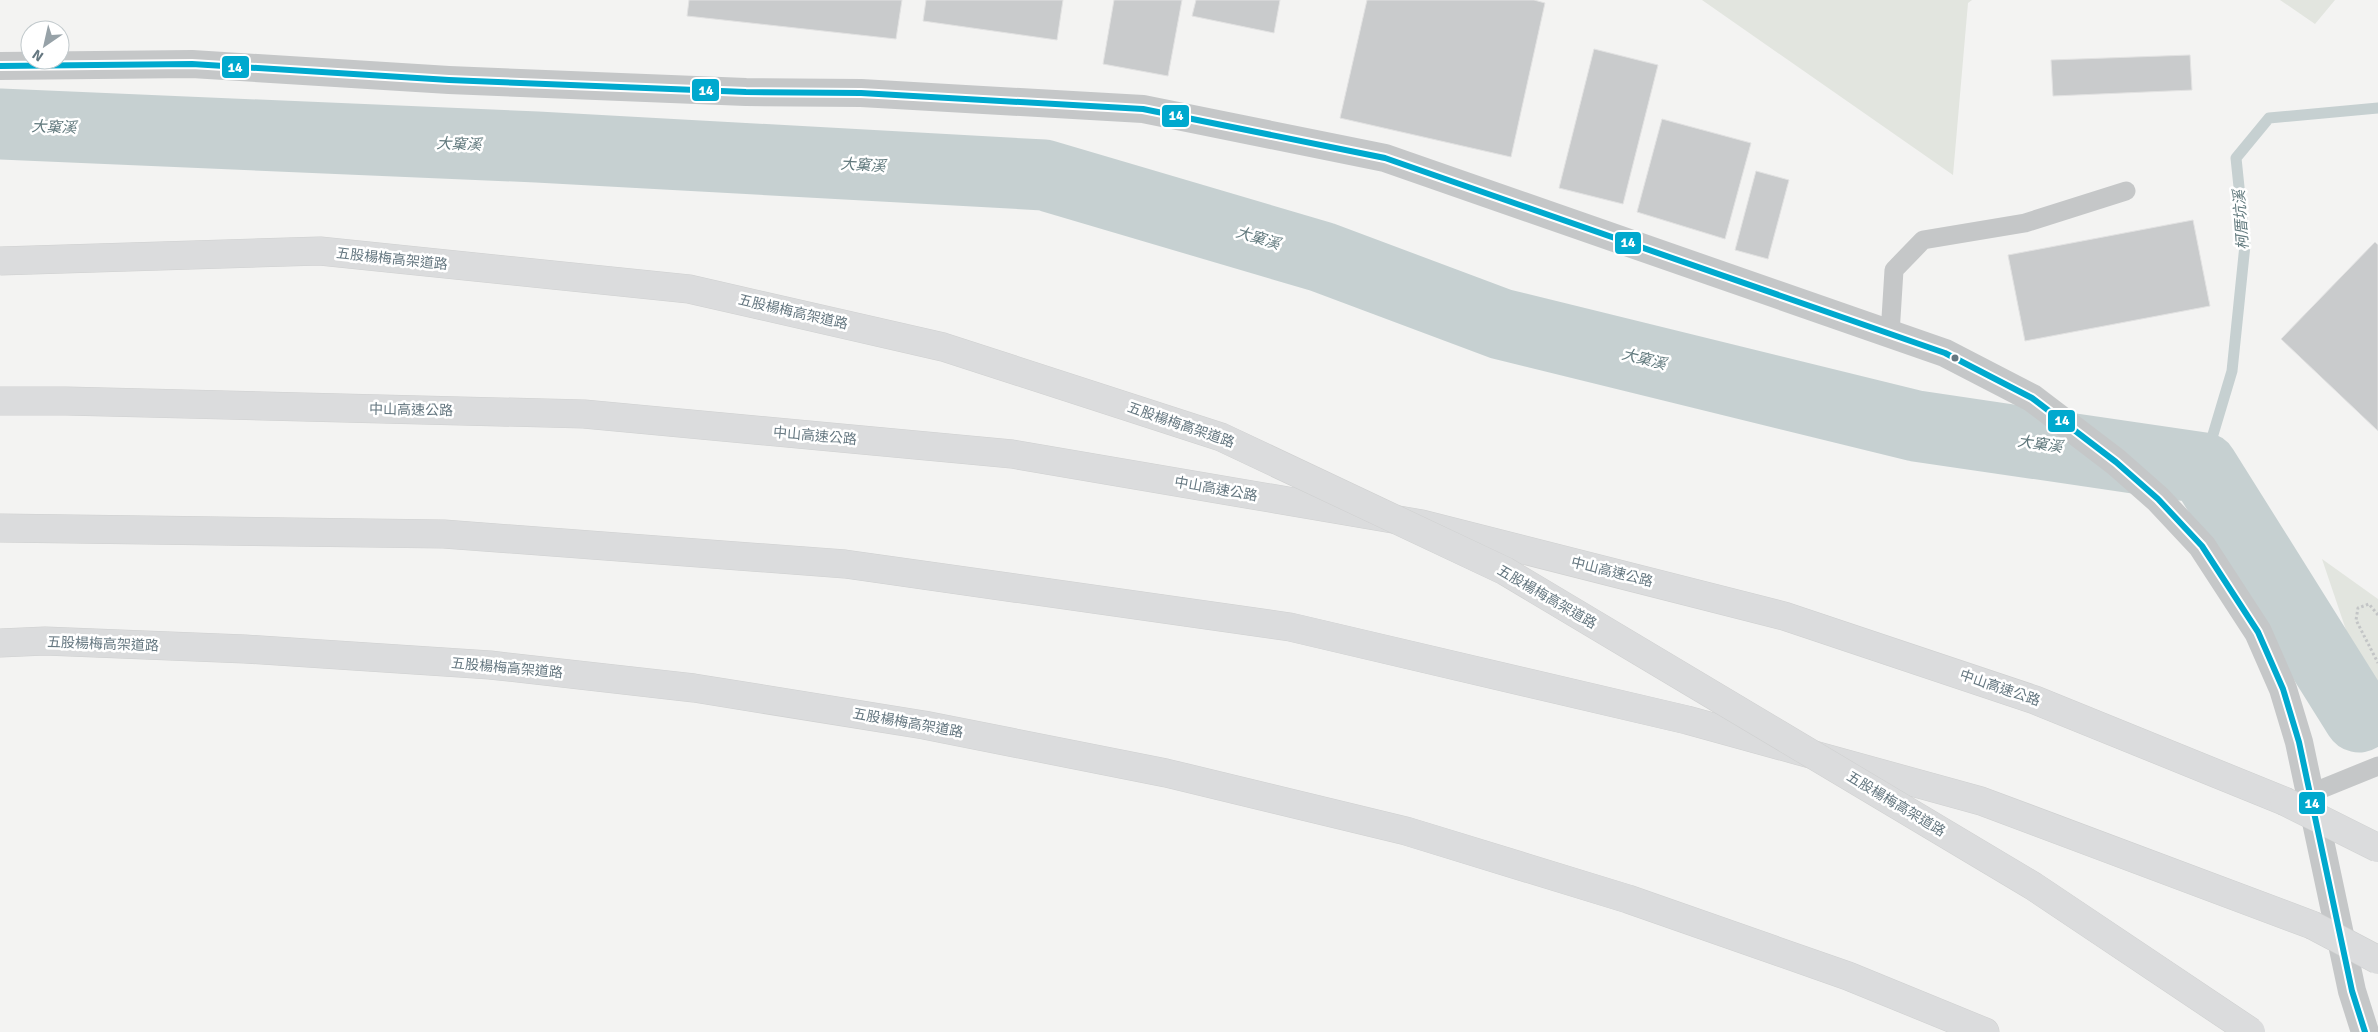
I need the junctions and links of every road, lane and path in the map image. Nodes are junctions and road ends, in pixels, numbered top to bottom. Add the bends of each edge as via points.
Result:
1 (0, 66) edge
2 (2126, 191) dead end
3 (0, 261) edge
4 (1890, 334) junction
5 (0, 401) edge
6 (0, 528) edge
7 (2378, 615) edge
8 (0, 639) edge
9 (45, 641) junction
10 (0, 643) edge
11 (2378, 663) edge
12 (2378, 766) edge
13 (2309, 794) junction
14 (2378, 848) edge
15 (2378, 960) edge
16 (1986, 1032) edge
17 (2251, 1032) edge
18 (2365, 1032) edge

1 - 4 street via 192,64 450,80 746,92 860,93 1143,109 1385,158
2 - 4 lane via 2025,224 1923,240 1894,270
3 - 17 highway, 五股楊梅高架道路, bridge via 320,252 689,289 943,347 1221,437 1505,571 2033,886
4 - 13 street via 1945,353 2032,398 2158,498 2202,546 2258,632 2283,689 2299,742
5 - 14 highway, 中山高速公路, bridge via 584,414 1012,454 1422,524 1784,616 2035,700 2284,802
6 - 15 highway, bridge via 444,534 845,564 1290,628 1687,720 1981,801 2312,925
7 - 11 path via 2368,604 2358,608 2356,620
8 - 9 highway
9 - 10 highway, 五股楊梅高架道路
9 - 16 highway, 五股楊梅高架道路 via 245,649 490,665 694,688 963,732 1166,773 1406,831 1637,902 1848,976
12 - 13 lane
13 - 18 street via 2352,991

